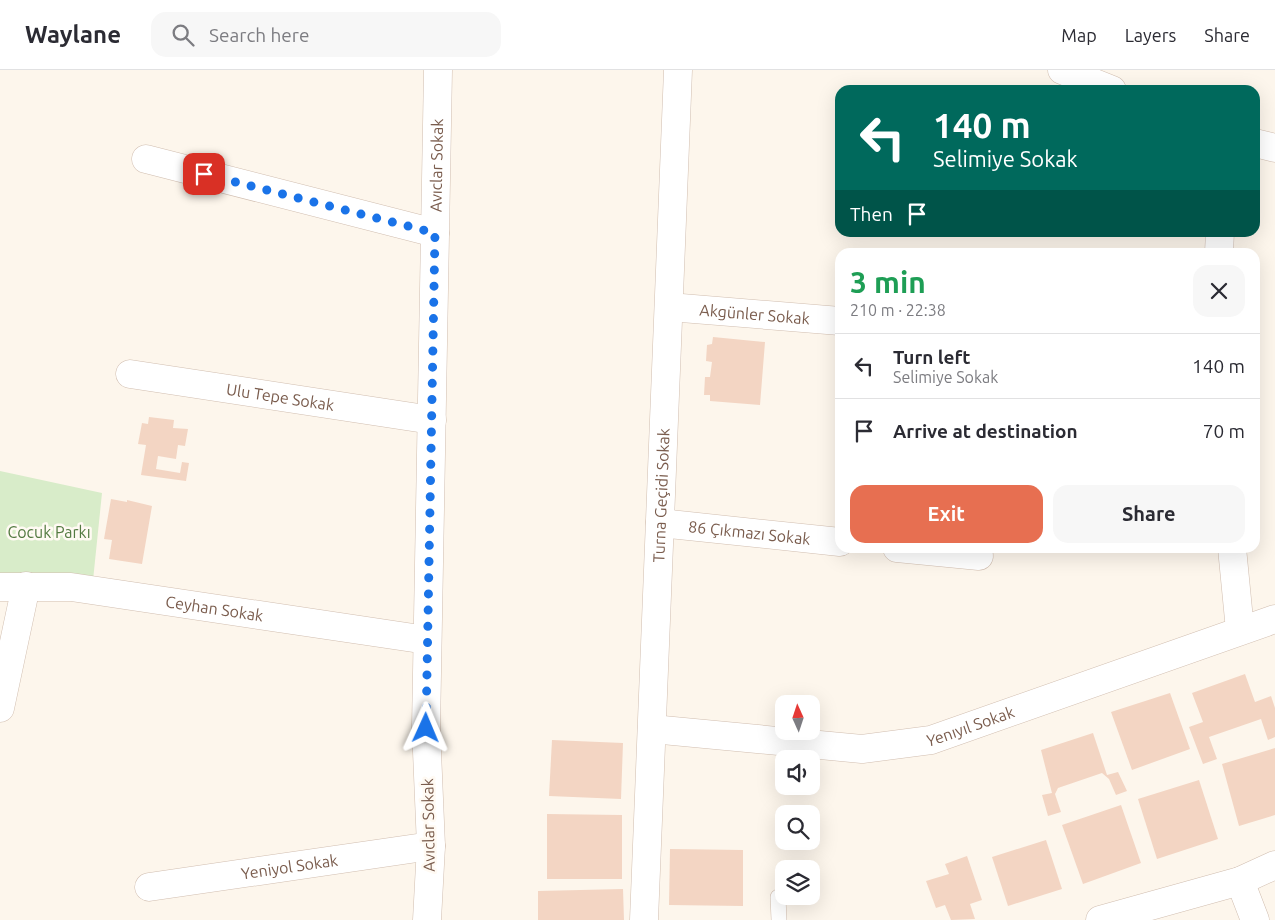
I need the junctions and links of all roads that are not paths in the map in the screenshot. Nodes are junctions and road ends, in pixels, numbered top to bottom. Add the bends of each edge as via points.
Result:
1 (438, 70) edge
2 (678, 70) edge
3 (1062, 70) edge
4 (1100, 85) edge
5 (1260, 144) edge
6 (1275, 148) edge
7 (146, 159) dead end
8 (435, 233) junction
9 (669, 307) junction
10 (835, 321) edge
11 (130, 374) dead end
12 (432, 420) junction
13 (660, 523) junction
14 (835, 541) edge
15 (948, 553) edge
16 (1232, 553) edge
17 (979, 556) dead end
18 (13, 586) edge
19 (1275, 619) edge
20 (1240, 630) junction
21 (427, 640) junction
22 (0, 708) edge
23 (652, 729) junction
24 (431, 846) junction
25 (1275, 865) edge
26 (1240, 881) junction
27 (149, 887) dead end
28 (778, 905) edge
29 (427, 920) edge
30 (644, 920) edge
31 (779, 920) edge
32 (1100, 920) edge
33 (1255, 920) edge

1 - 8 street, Avıclar Sokak
2 - 9 street, Turna Geçidi Sokak
3 - 4 street
5 - 6 street
7 - 8 street
8 - 12 street, Avıclar Sokak
9 - 10 street, Akgünler Sokak
9 - 13 street, Turna Geçidi Sokak
11 - 12 street, Ulu Tepe Sokak
12 - 21 street, Avıclar Sokak
13 - 14 street, 86 Çıkmazı Sokak
13 - 23 street, Turna Geçidi Sokak
15 - 17 street
16 - 20 street
18 - 21 street, Ceyhan Sokak via 71,587
18 - 22 street
19 - 20 street, Yenıyıl Sokak
20 - 23 street, Yenıyıl Sokak via 931,740 862,749
21 - 24 street, Avıclar Sokak via 426,728
23 - 30 street, Turna Geçidi Sokak
24 - 27 street, Yeniyol Sokak
24 - 29 street, Avıclar Sokak
25 - 26 street
26 - 32 street
26 - 33 street
28 - 31 lane

